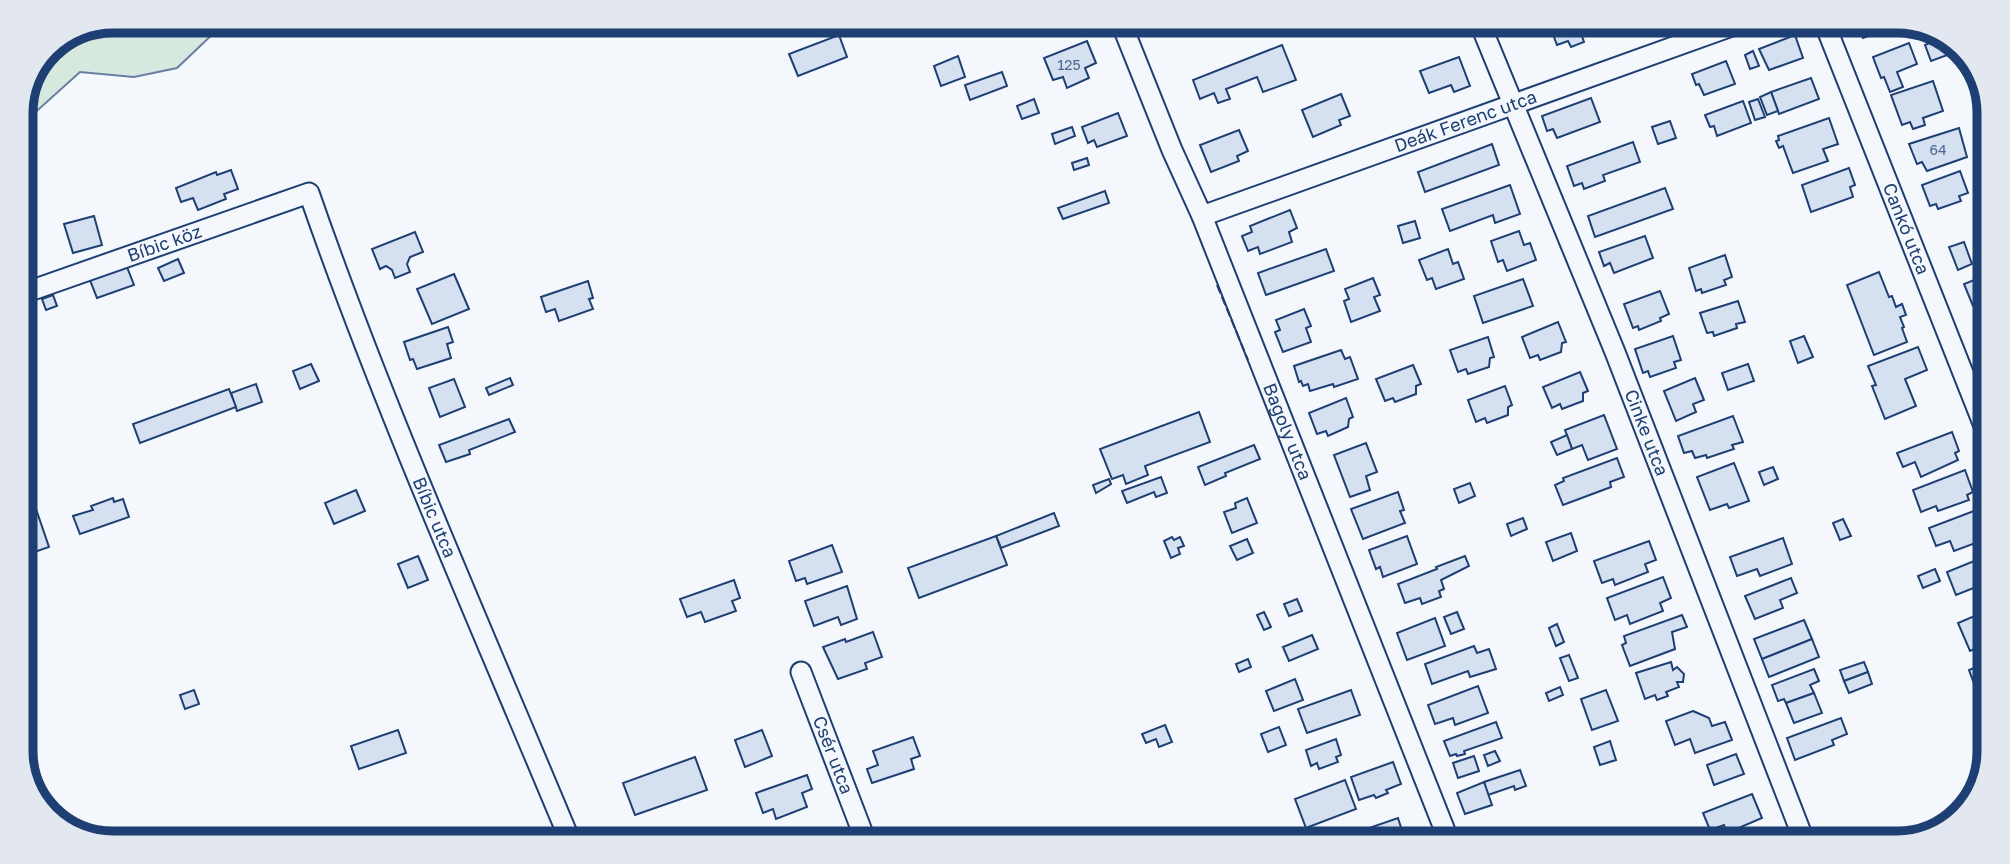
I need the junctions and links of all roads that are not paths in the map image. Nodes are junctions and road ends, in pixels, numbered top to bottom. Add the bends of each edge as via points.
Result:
1 (1125, 33) edge
2 (1484, 33) edge
3 (1713, 33) edge
4 (1828, 33) edge
5 (1514, 106) junction
6 (309, 192) joint
7 (1202, 216) junction
8 (33, 290) edge
9 (1977, 408) edge
10 (801, 672) dead end
11 (566, 831) edge
12 (862, 831) edge
13 (1445, 831) edge
14 (1800, 831) edge

1 - 7 street, Bagoly utca
2 - 5 street, Cinke utca
3 - 5 street, Deák Ferenc utca
4 - 9 street, Cankó utca
5 - 7 street, Deák Ferenc utca
5 - 14 street, Cinke utca via 1615,352
6 - 8 street, Bíbic köz
6 - 11 street, Bíbic utca via 392,414
7 - 13 street, Bagoly utca
10 - 12 street, Csér utca

